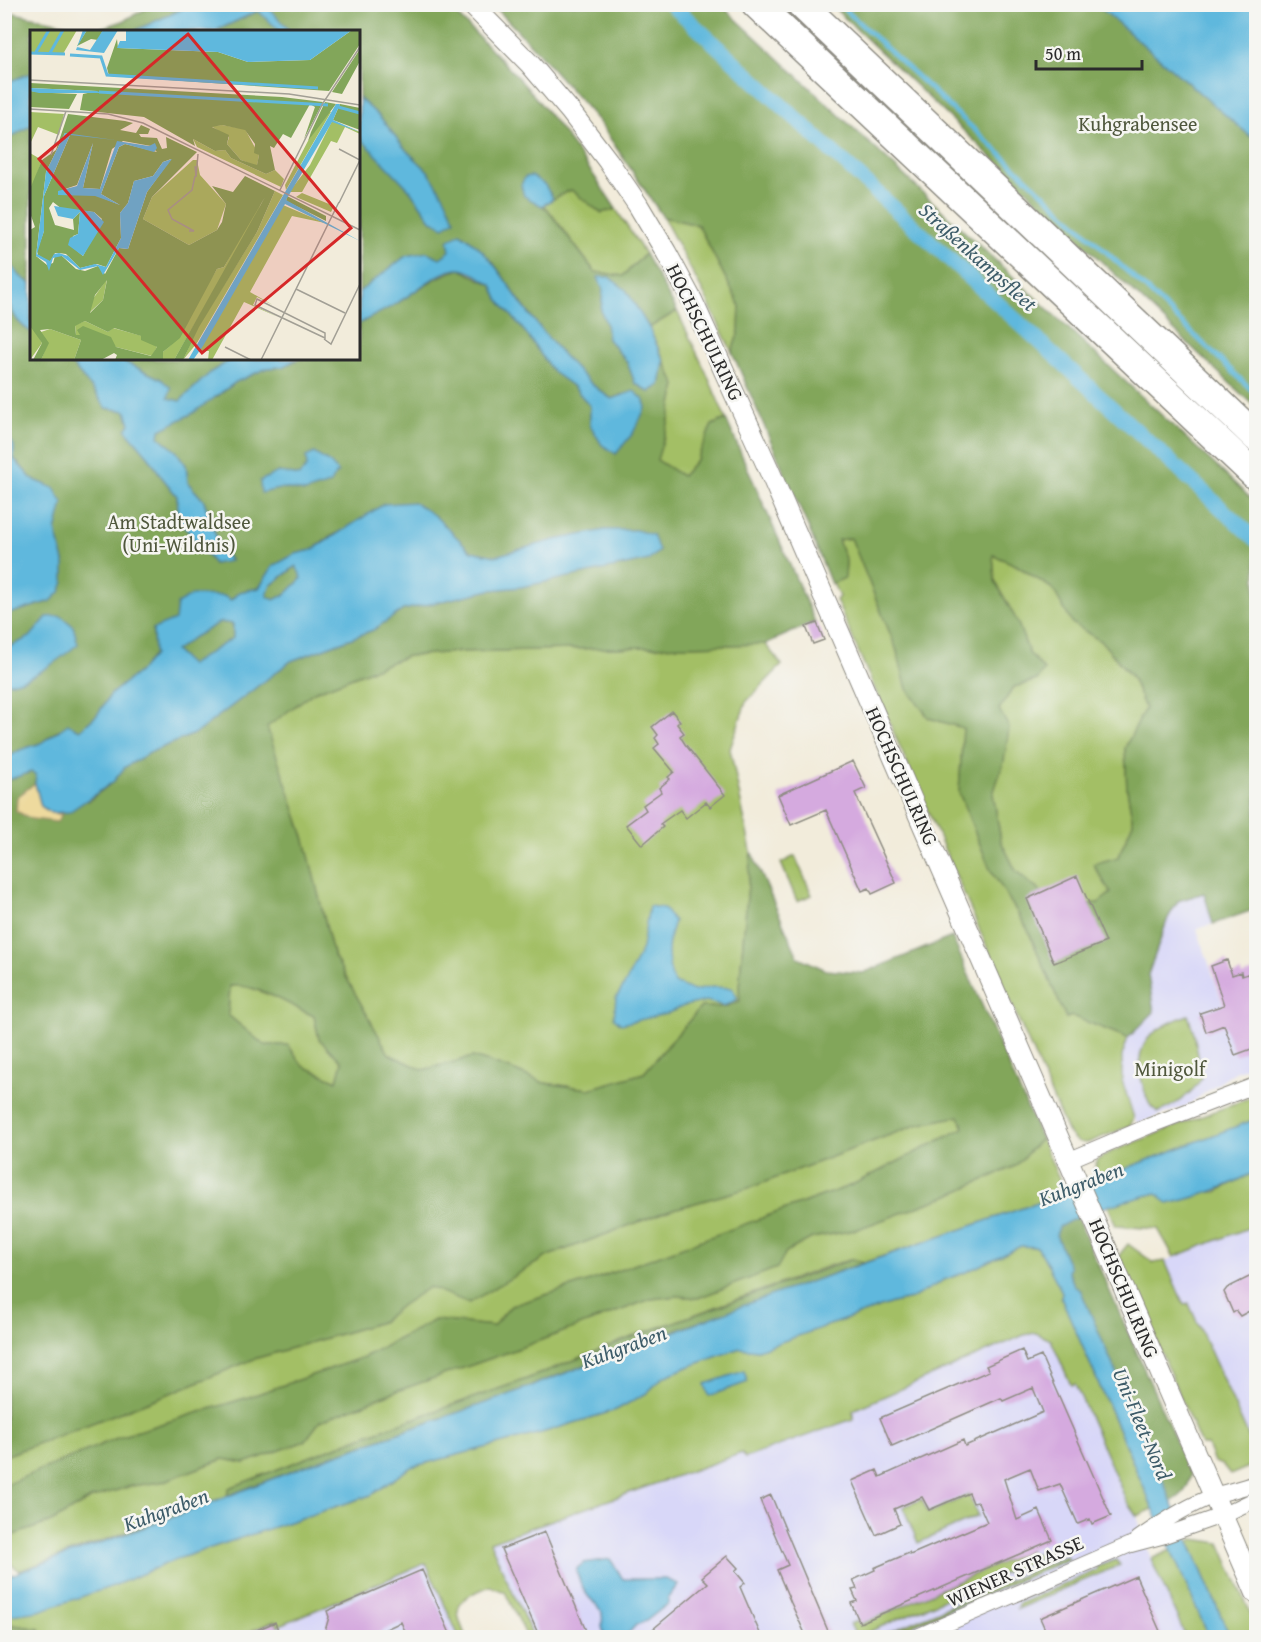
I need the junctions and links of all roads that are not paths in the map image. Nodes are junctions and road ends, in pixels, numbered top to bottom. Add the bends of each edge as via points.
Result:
1 (471, 4) edge
2 (756, 4) edge
3 (801, 4) edge
4 (1257, 437) edge
5 (1257, 476) edge
6 (1257, 1085) edge
7 (1069, 1160) junction
8 (1257, 1483) edge
9 (1214, 1496) junction
10 (1257, 1499) edge
11 (1223, 1515) junction
12 (1160, 1530) junction
13 (1257, 1593) edge
14 (914, 1638) edge

1 - 7 street, HOCHSCHULRING via 530,64 608,161 692,300
2 - 5 highway
3 - 4 highway
6 - 7 street
7 - 9 street, HOCHSCHULRING
8 - 9 street, WIENER STRASSE
9 - 11 street, HOCHSCHULRING
9 - 12 street, WIENER STRASSE via 1179,1512
10 - 11 street, WIENER STRASSE
11 - 12 street, WIENER STRASSE via 1186,1527
11 - 13 street, HOCHSCHULRING
12 - 14 street, WIENER STRASSE

